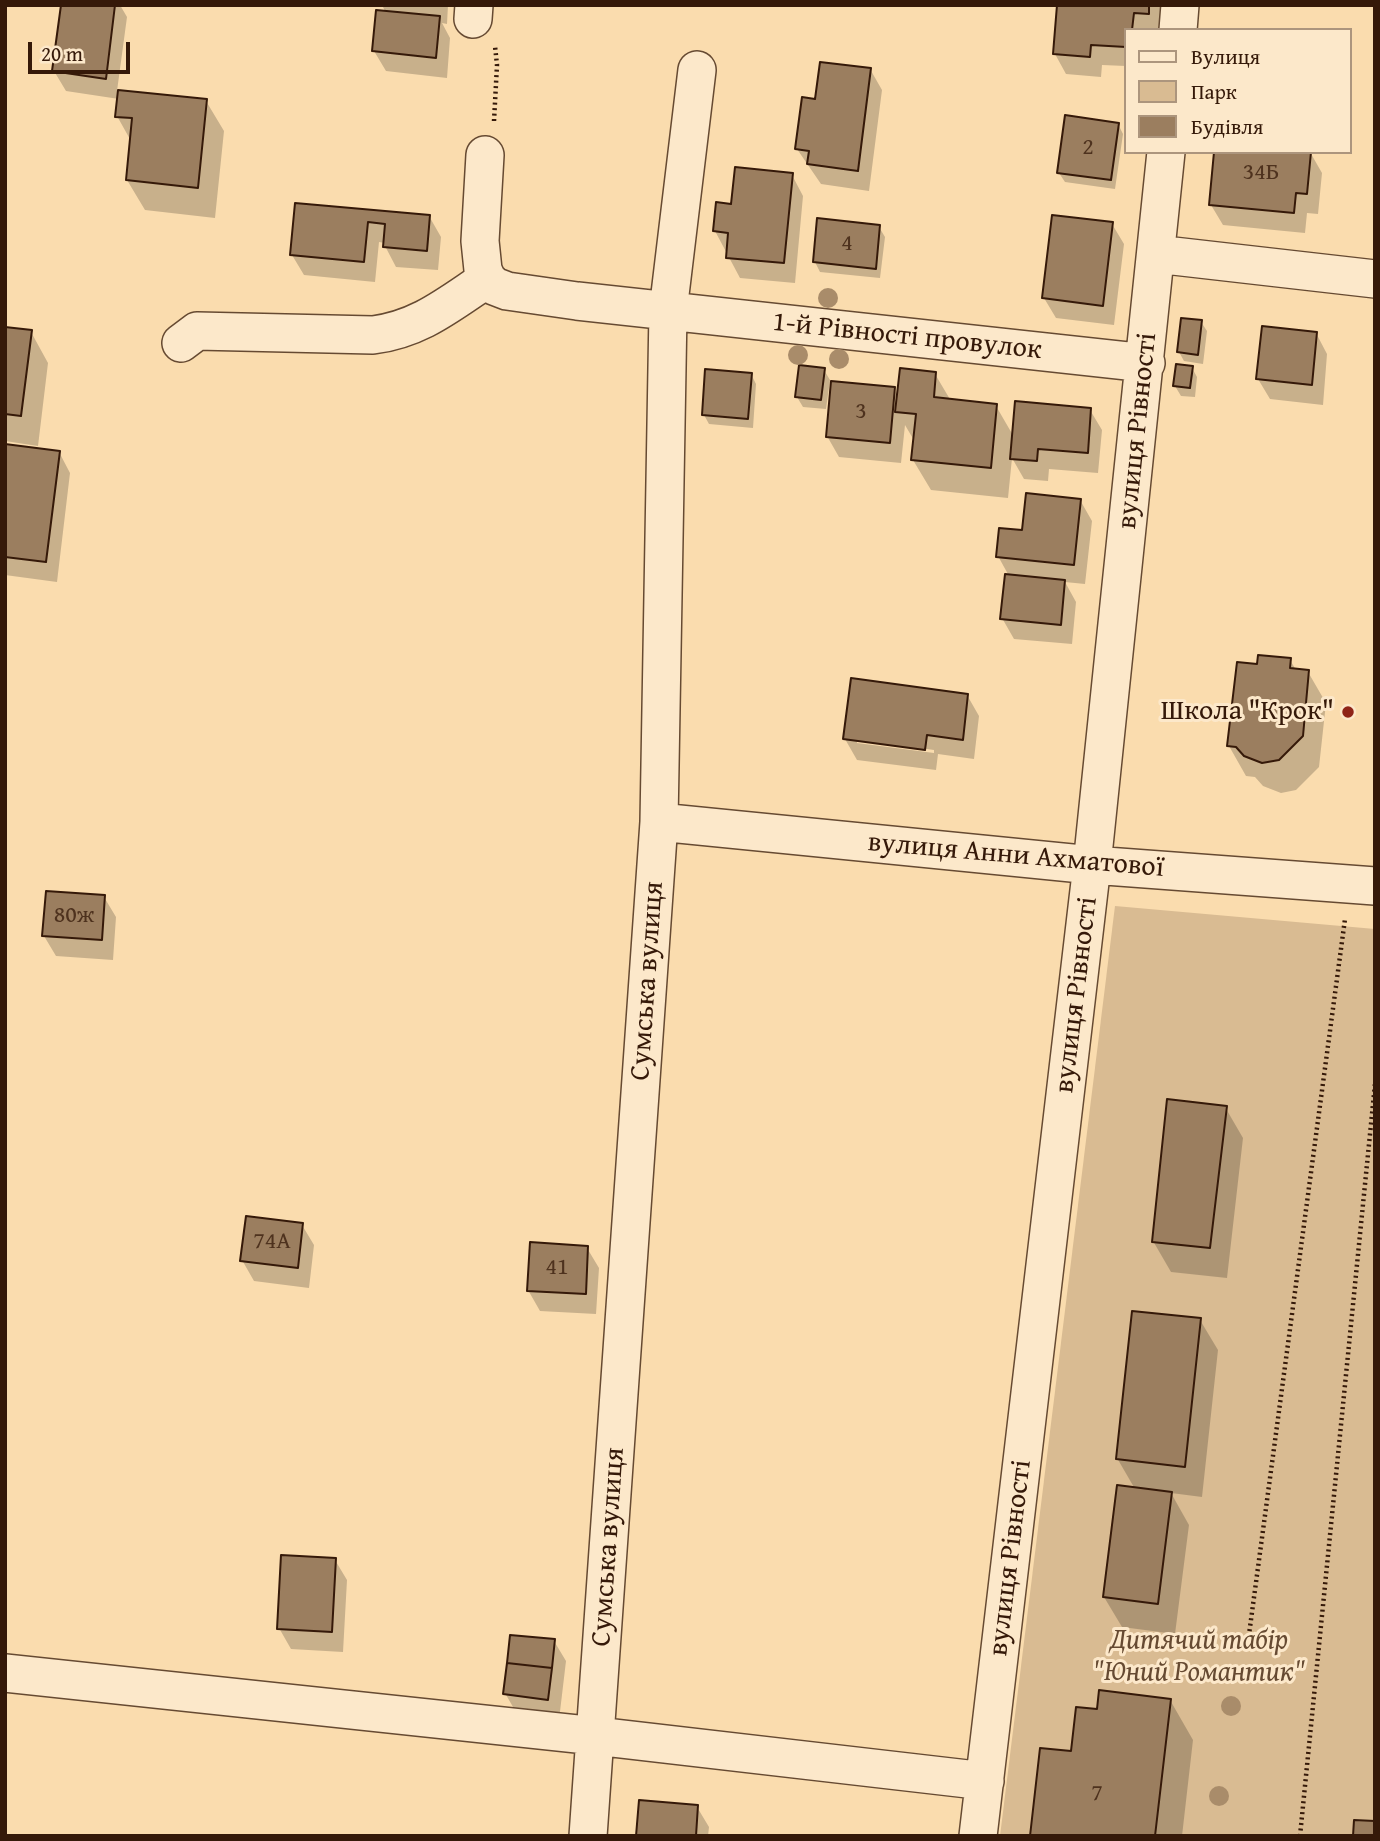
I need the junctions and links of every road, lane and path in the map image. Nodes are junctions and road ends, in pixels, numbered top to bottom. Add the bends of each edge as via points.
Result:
1 (1180, 5) edge
2 (473, 12) edge
3 (1178, 28) edge
4 (697, 70) dead end
5 (1166, 154) edge
6 (485, 155) joint
7 (1156, 254) junction
8 (487, 279) junction
9 (1375, 279) edge
10 (668, 311) junction
11 (181, 343) dead end
12 (1146, 363) junction
13 (659, 821) junction
14 (1092, 865) junction
15 (1364, 885) edge
16 (1375, 1084) edge
17 (1248, 1642) dead end
18 (5, 1673) edge
19 (596, 1736) junction
20 (985, 1782) junction
21 (588, 1836) edge
22 (978, 1836) edge
23 (1300, 1836) edge

1 - 3 street
2 - 6 path via 493,35 497,65 493,140
4 - 10 street, Сумська вулиця
5 - 7 street, вулиця Рівності
6 - 8 street via 480,241
7 - 9 street
7 - 12 street, вулиця Рівності
8 - 10 street via 508,291
8 - 11 street via 398,332 197,331
10 - 12 street, 1-й Рівності провулок
10 - 13 street, Сумська вулиця
12 - 14 street, вулиця Рівності
13 - 14 street, вулиця Анни Ахматової
13 - 19 street, Сумська вулиця
14 - 15 street, вулиця Анни Ахматової
14 - 20 street, вулиця Рівності
15 - 17 path via 1342,940
16 - 23 path
18 - 19 street
19 - 20 street
19 - 21 street, Сумська вулиця
20 - 22 street, вулиця Рівності

